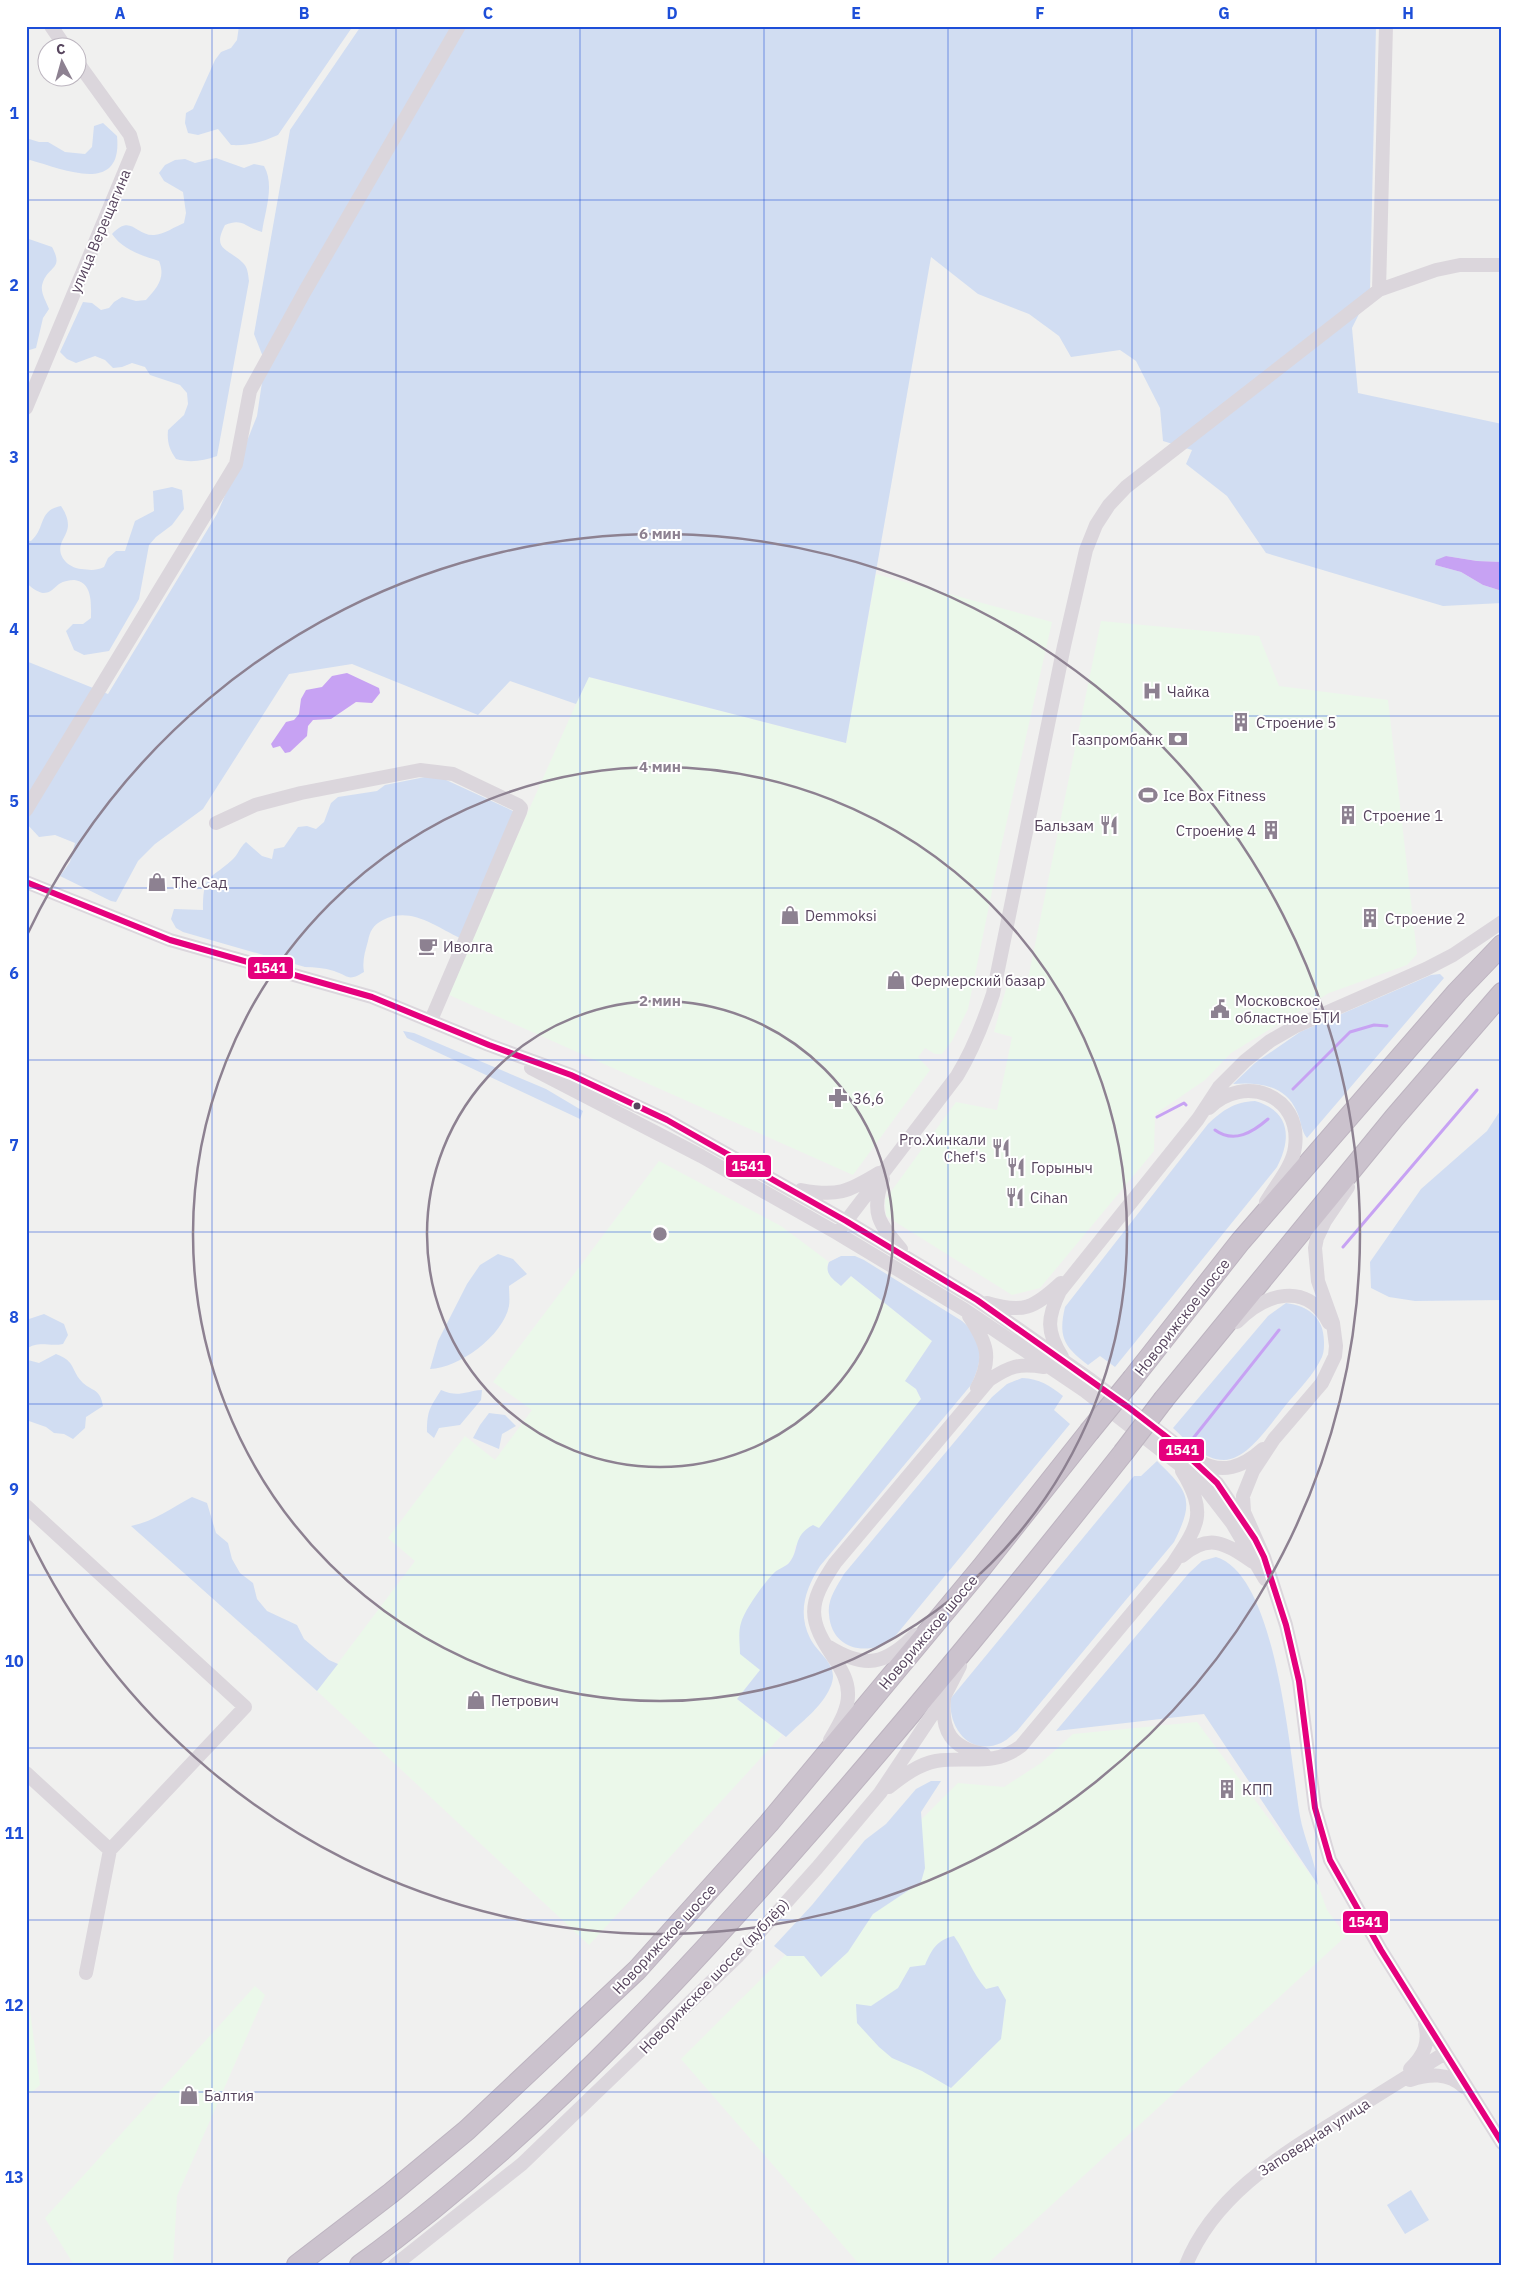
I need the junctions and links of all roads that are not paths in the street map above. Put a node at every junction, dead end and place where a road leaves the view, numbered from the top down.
1 (50, 26) edge
2 (459, 26) edge
3 (1386, 26) edge
4 (59, 38) edge
5 (88, 77) edge
6 (1502, 265) edge
7 (1380, 290) junction
8 (26, 408) edge
9 (26, 810) edge
10 (216, 823) dead end
11 (26, 882) edge
12 (1502, 922) edge
13 (1502, 945) edge
14 (1502, 993) edge
15 (431, 1020) junction
16 (489, 1045) junction
17 (1394, 1118) junction
18 (1198, 1119) junction
19 (888, 1167) junction
20 (787, 1187) junction
21 (846, 1221) junction
22 (837, 1233) junction
23 (1240, 1242) junction
24 (910, 1260) junction
25 (1076, 1269) junction
26 (977, 1300) junction
27 (965, 1310) junction
28 (1335, 1335) junction
29 (1194, 1360) junction
30 (1067, 1363) junction
31 (1050, 1368) junction
32 (971, 1400) junction
33 (1274, 1439) junction
34 (1182, 1458) junction
35 (26, 1506) edge
36 (1255, 1539) junction
37 (1172, 1565) junction
38 (1256, 1565) junction
39 (982, 1567) junction
40 (1274, 1593) junction
41 (995, 1614) junction
42 (826, 1645) junction
43 (944, 1697) junction
44 (1021, 1746) junction
45 (818, 1762) junction
46 (26, 1773) edge
47 (880, 1793) junction
48 (110, 1850) junction
49 (86, 1974) dead end
50 (1423, 2018) junction
51 (1444, 2053) junction
52 (1394, 2085) junction
53 (1469, 2091) junction
54 (1502, 2143) edge
55 (298, 2265) edge
56 (360, 2265) edge
57 (396, 2265) edge
58 (1186, 2265) edge

1 - 4 street
2 - 9 street
3 - 7 street
5 - 8 street, улица Верещагина
6 - 7 street
7 - 19 street
10 - 15 street
11 - 15 street
12 - 18 street
13 - 23 highway, Новорижское шоссе
14 - 17 highway
15 - 16 street
16 - 20 street
16 - 22 street
17 - 28 street
17 - 29 highway
18 - 23 street
18 - 25 street
19 - 20 street
19 - 21 street
19 - 24 street
20 - 21 street
21 - 22 street
21 - 24 street
22 - 27 street
23 - 39 highway, Новорижское шоссе, bridge
24 - 26 street
25 - 26 street
25 - 30 street
26 - 30 street
27 - 31 street
27 - 32 street
28 - 29 street
28 - 33 street
29 - 41 highway, bridge
30 - 34 street
31 - 32 street
31 - 34 street
32 - 42 street
33 - 34 street
33 - 36 street
34 - 36 street
34 - 37 street
34 - 38 street
35 - 48 street
36 - 40 street
37 - 38 street
37 - 44 street
38 - 40 street
39 - 42 street
39 - 45 highway, Новорижское шоссе
40 - 50 street
41 - 43 street, Новорижское шоссе (дублёр)
41 - 56 highway
42 - 45 street
43 - 44 street
43 - 47 street, Новорижское шоссе (дублёр)
44 - 47 street
45 - 55 highway, Новорижское шоссе
46 - 48 street
47 - 57 street, Новорижское шоссе (дублёр)
48 - 49 street
50 - 51 street
50 - 52 street
51 - 52 street, Заповедная улица
51 - 53 street
52 - 53 street
52 - 58 street, Заповедная улица
53 - 54 street

